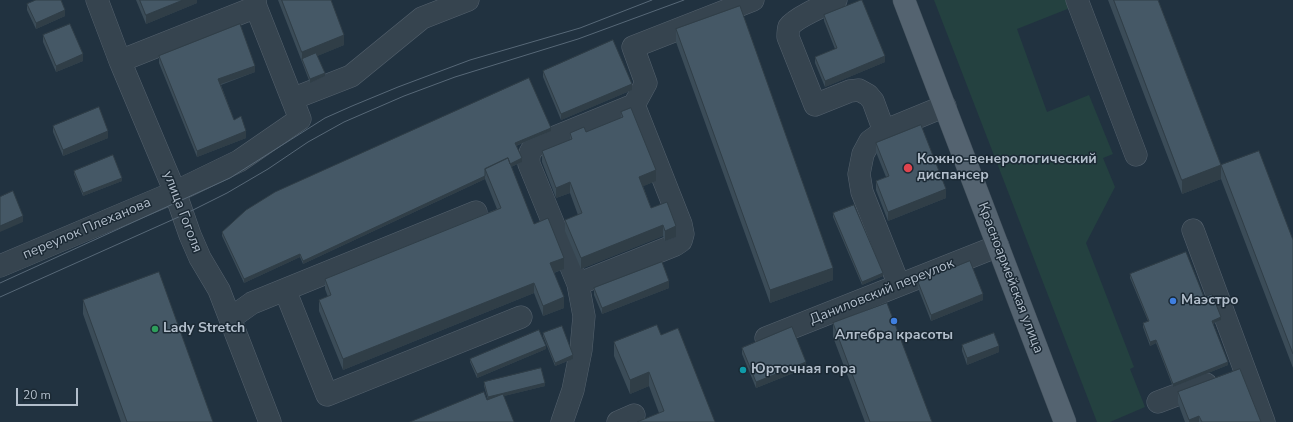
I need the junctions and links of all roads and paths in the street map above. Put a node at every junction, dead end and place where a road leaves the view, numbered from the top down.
1 (97, 0) edge
2 (468, 0) edge
3 (753, 0) edge
4 (836, 0) edge
5 (904, 0) edge
6 (1076, 0) edge
7 (256, 4) edge
8 (120, 60) junction
9 (292, 99) junction
10 (634, 105) junction
11 (945, 106) junction
12 (884, 130) junction
13 (1136, 155) dead end
14 (175, 192) junction
15 (476, 212) dead end
16 (1193, 230) dead end
17 (998, 246) junction
18 (0, 266) edge
19 (578, 284) junction
20 (899, 285) junction
21 (285, 290) junction
22 (521, 317) dead end
23 (230, 318) junction
24 (766, 338) edge
25 (1244, 369) junction
26 (1158, 402) dead end
27 (270, 422) edge
28 (562, 422) edge
29 (1065, 422) edge
30 (1264, 422) edge

1 - 8 street, улица Гоголя
2 - 9 street
3 - 10 street
4 - 12 street
5 - 11 main road, Красноармейская улица
6 - 13 street
7 - 8 street
7 - 9 street
8 - 14 street, улица Гоголя
9 - 14 street, переулок Плеханова
10 - 19 street
10 - 19 street
11 - 12 street
11 - 17 main road, Красноармейская улица
12 - 20 street
14 - 18 street, переулок Плеханова
14 - 23 street, улица Гоголя
15 - 21 street
16 - 25 street
17 - 20 street, Даниловский переулок
17 - 29 main road, Красноармейская улица
19 - 28 street
20 - 24 street, Даниловский переулок
21 - 22 street
21 - 23 street
23 - 27 street, улица Гоголя
25 - 26 street
25 - 30 street

